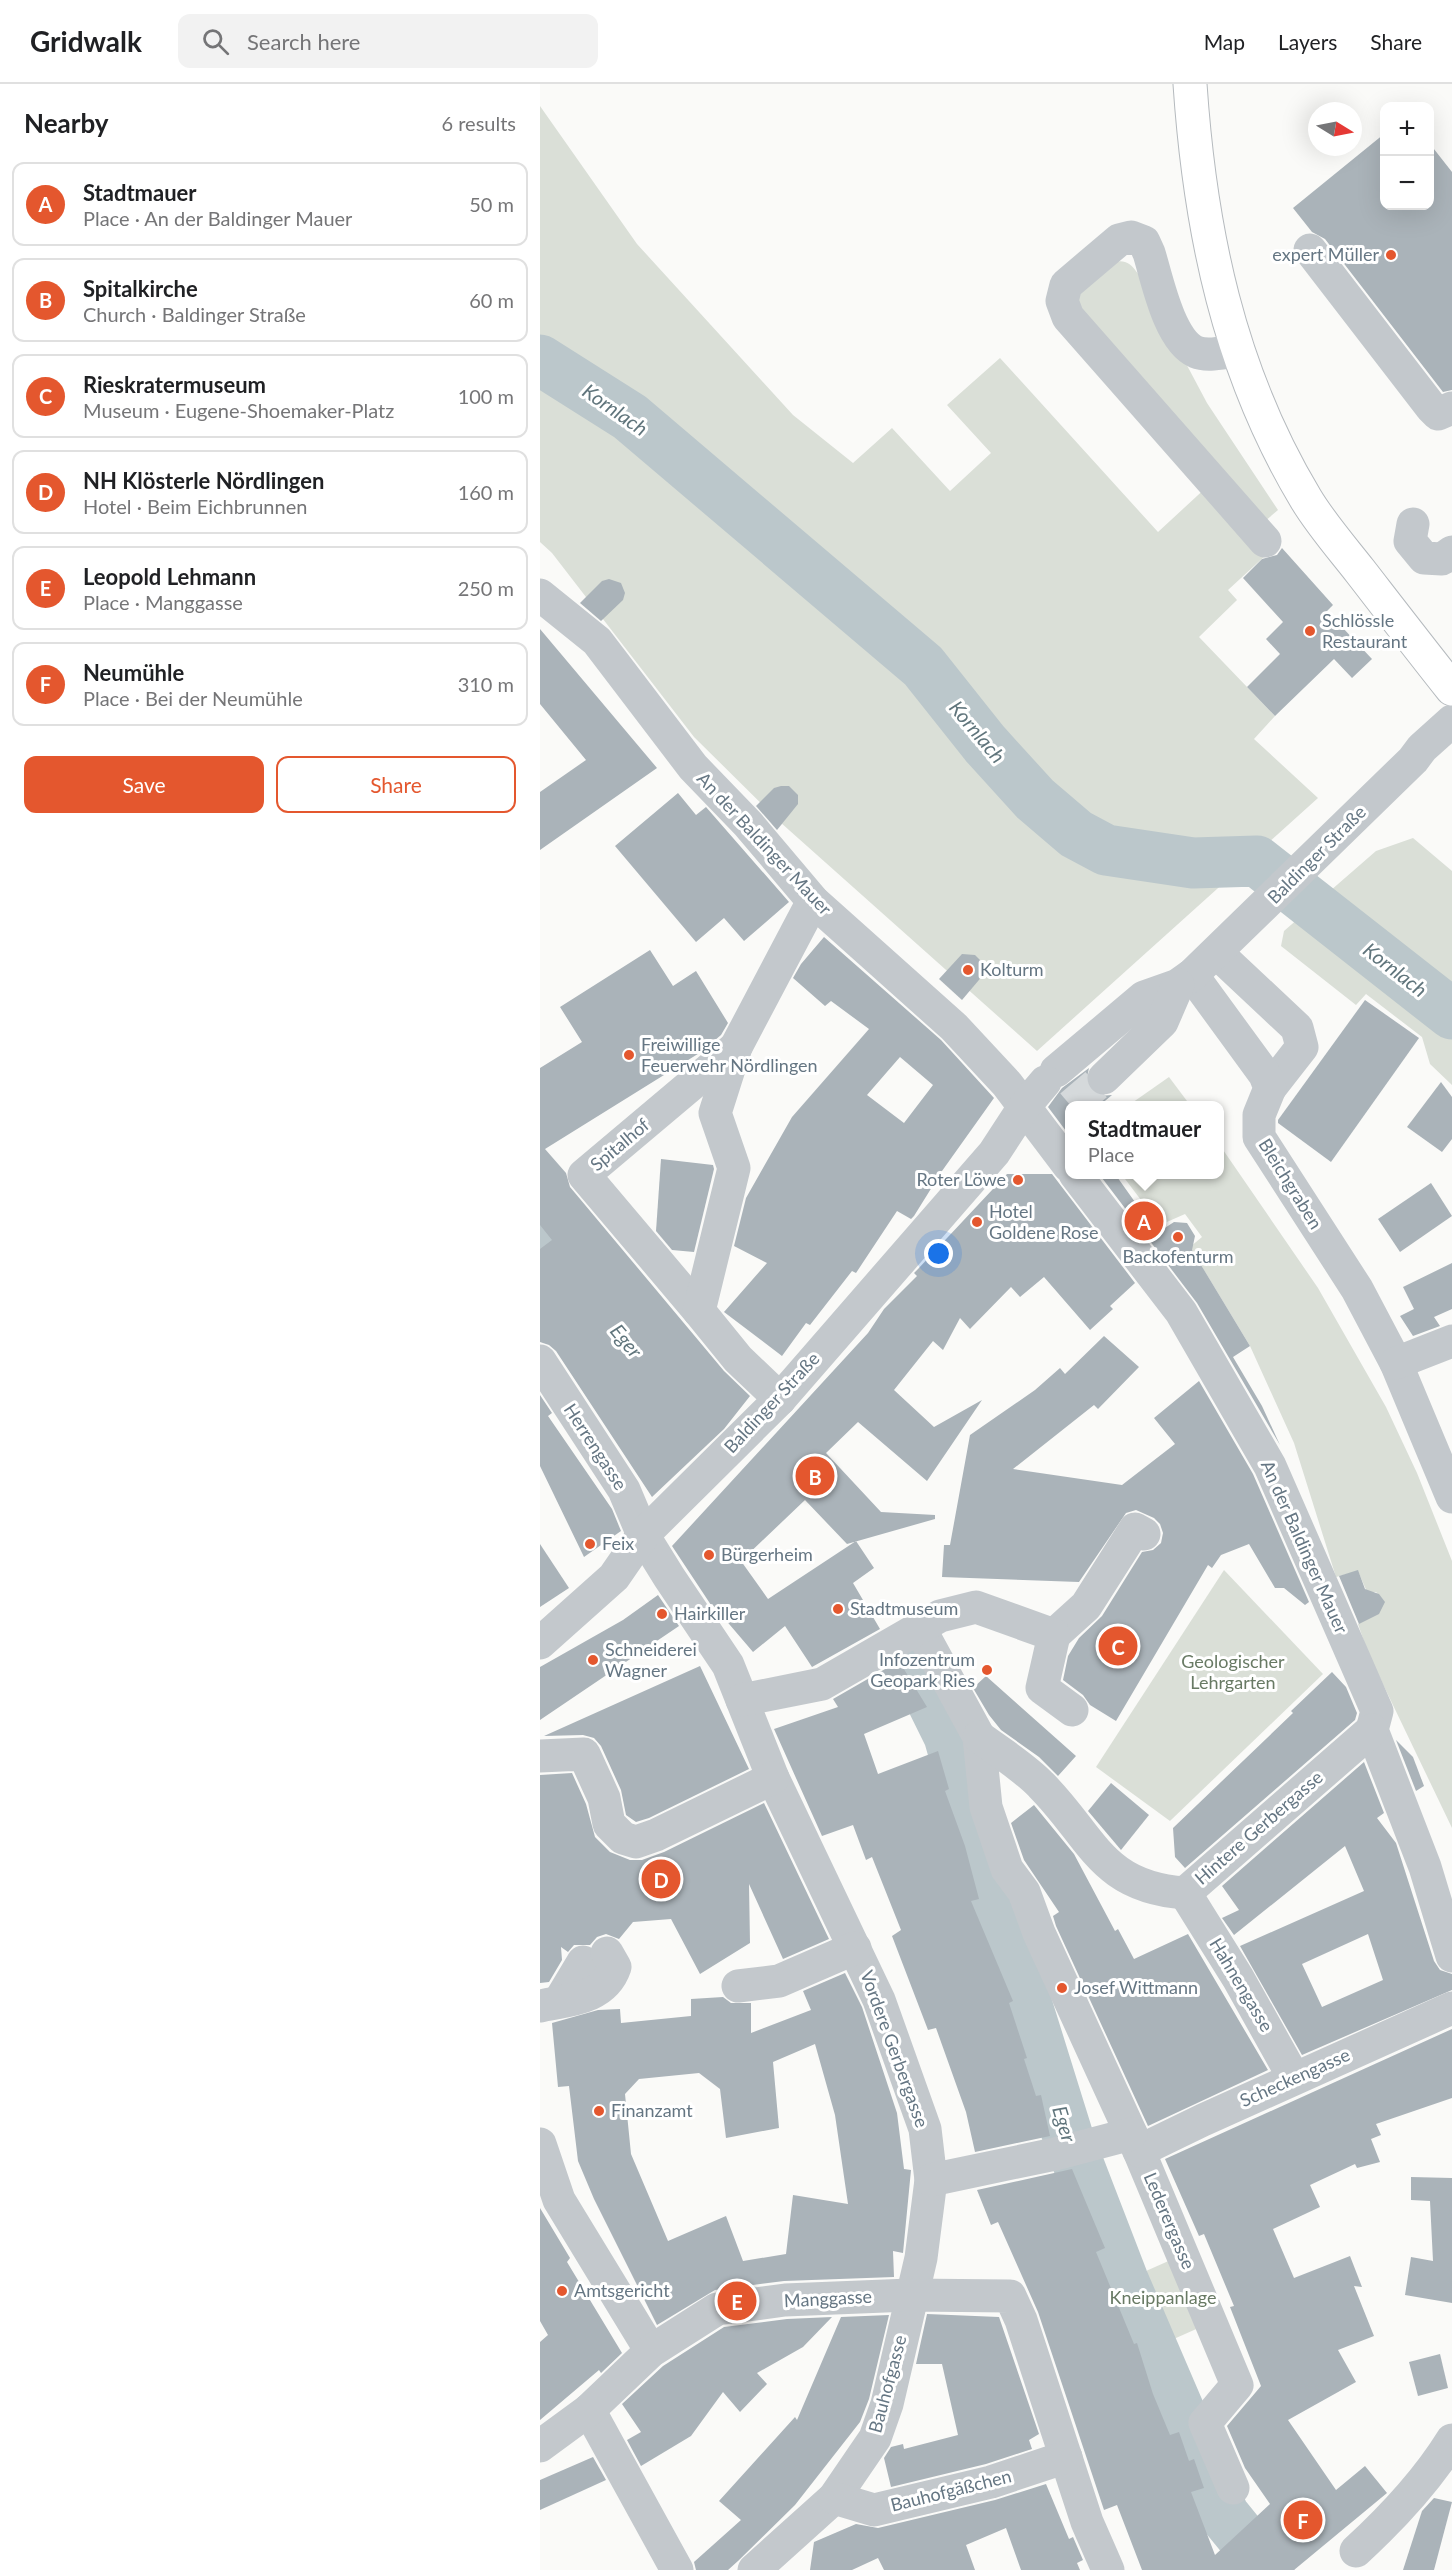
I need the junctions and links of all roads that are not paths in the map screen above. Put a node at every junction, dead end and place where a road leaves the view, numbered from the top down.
1 (1190, 84) edge
2 (1310, 250) dead end
3 (1238, 351) junction
4 (1452, 408) edge
5 (1413, 524) dead end
6 (1265, 541) dead end
7 (1452, 552) edge
8 (540, 595) edge
9 (1452, 689) edge
10 (1452, 721) edge
11 (813, 902) junction
12 (1217, 953) junction
13 (1185, 980) junction
14 (736, 1047) junction
15 (1104, 1078) tunnel mouth
16 (1270, 1088) junction
17 (1040, 1120) junction
18 (1065, 1160) edge
19 (1079, 1179) edge
20 (699, 1311) junction
21 (1452, 1341) edge
22 (540, 1361) edge
23 (1396, 1363) junction
24 (780, 1399) junction
25 (1452, 1497) edge
26 (1143, 1534) dead end
27 (644, 1535) junction
28 (919, 1627) junction
29 (1054, 1635) junction
30 (540, 1643) edge
31 (742, 1700) junction
32 (1072, 1710) dead end
33 (1372, 1730) junction
34 (979, 1737) junction
35 (540, 1756) edge
36 (772, 1778) junction
37 (1185, 1893) junction
38 (855, 1948) junction
39 (1452, 1956) edge
40 (595, 1957) dead end
41 (738, 1986) dead end
42 (563, 2001) edge
43 (1452, 2008) edge
44 (1294, 2078) junction
45 (1135, 2143) junction
46 (540, 2144) edge
47 (931, 2180) junction
48 (910, 2295) junction
49 (651, 2351) junction
50 (589, 2410) junction
51 (1452, 2440) edge
52 (540, 2446) edge
53 (1066, 2457) junction
54 (1233, 2488) dead end
55 (834, 2498) junction
56 (1356, 2551) dead end
57 (677, 2570) edge
58 (754, 2570) edge
59 (1108, 2570) edge

1 - 3 main road
2 - 4 street
3 - 6 street
3 - 9 main road
5 - 7 street
8 - 11 street, An der Baldinger Mauer
10 - 12 street, Baldinger Straße
11 - 14 street, Spitalhof
11 - 17 street, An der Baldinger Mauer
12 - 13 street, Baldinger Straße
12 - 16 street, Bleichgraben
13 - 15 street, Baldinger Straße
13 - 16 street
13 - 17 street, Baldinger Straße
14 - 20 street, Spitalhof
14 - 20 street, Spitalhof
16 - 23 street, Bleichgraben
17 - 18 street, An der Baldinger Mauer
17 - 24 street, Baldinger Straße
19 - 33 street, An der Baldinger Mauer
20 - 24 street, Spitalhof
21 - 23 street
22 - 27 street, Herrengasse
23 - 25 street, Bleichgraben
24 - 27 street, Baldinger Straße
26 - 29 street
27 - 30 street, Baldinger Straße
27 - 31 street, Vordere Gerbergasse
28 - 29 street
28 - 31 street
28 - 34 street
29 - 32 street
31 - 36 street, Vordere Gerbergasse
33 - 37 street, Hintere Gerbergasse
33 - 39 street, An der Baldinger Mauer
34 - 37 street, Hintere Gerbergasse
34 - 45 street, Lederergasse
35 - 36 street
36 - 38 street, Vordere Gerbergasse
37 - 44 street, Hahnengasse
38 - 41 street
38 - 47 street, Vordere Gerbergasse
40 - 42 street
43 - 44 street, Scheckengasse
44 - 45 street, Scheckengasse
45 - 47 street, Scheckengasse
45 - 54 street, Lederergasse
46 - 49 street
47 - 48 street, Vordere Gerbergasse
48 - 49 street, Manggasse
48 - 53 street
48 - 55 street, Bauhofgasse
49 - 50 street, Manggasse
50 - 52 street, Manggasse
50 - 57 street
51 - 56 street
53 - 55 street, Bauhofgäßchen
53 - 59 street
55 - 58 street, Bauhofgasse

